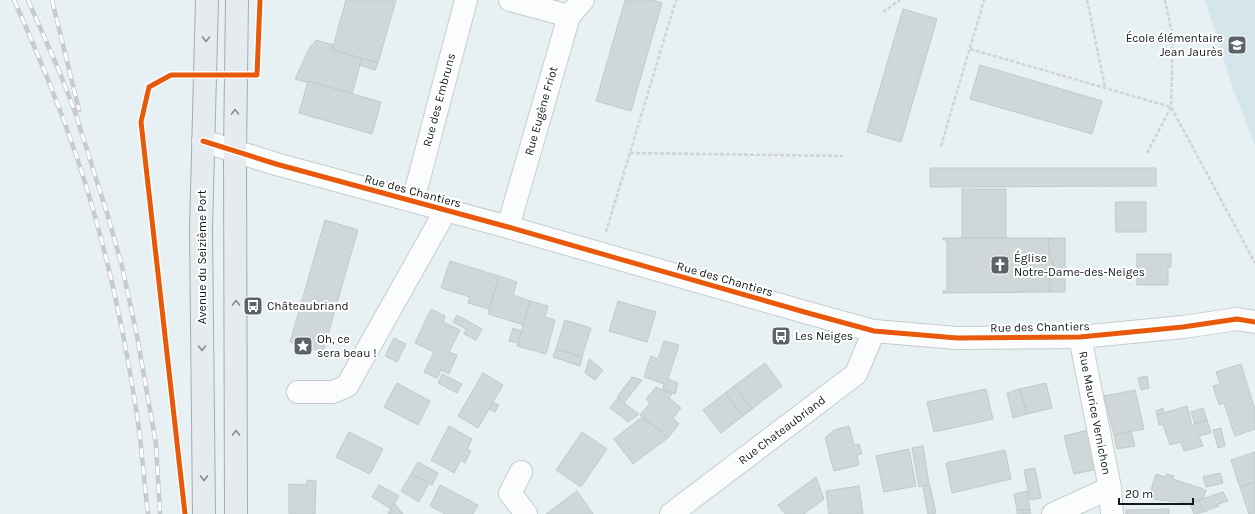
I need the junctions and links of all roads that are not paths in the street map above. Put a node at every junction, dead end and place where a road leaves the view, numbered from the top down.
1 (207, 0) edge
2 (237, 0) edge
3 (466, 0) edge
4 (510, 0) edge
5 (583, 0) edge
6 (569, 16) junction
7 (203, 141) junction
8 (235, 151) junction
9 (413, 201) junction
10 (446, 210) junction
11 (508, 227) junction
12 (1255, 322) edge
13 (874, 331) junction
14 (1080, 337) junction
15 (298, 392) dead end
16 (521, 472) dead end
17 (1110, 488) junction
18 (204, 514) edge
19 (236, 514) edge
20 (526, 514) edge
21 (671, 514) edge
22 (1053, 514) edge
23 (1112, 514) edge

1 -> 7 main road, Avenue du Seizième Port
8 -> 2 main road
3 - 9 street, Rue des Embruns
4 - 6 street
5 - 6 street, Rue Eugène Friot
6 - 11 street, Rue Eugène Friot
7 - 8 street, Rue des Chantiers
7 -> 18 main road, Avenue du Seizième Port
8 - 9 street, Rue des Chantiers
19 -> 8 main road
9 - 10 street, Rue des Chantiers
10 - 11 street, Rue des Chantiers
10 - 15 street, Rue des Chantiers
11 - 13 street, Rue des Chantiers
12 - 14 street, Rue des Chantiers
13 - 14 street, Rue des Chantiers
13 - 21 street, Rue Chateaubriand
14 - 17 street, Rue Maurice Vernichon
16 - 20 street
17 - 22 street
17 - 23 street, Rue Maurice Vernichon

